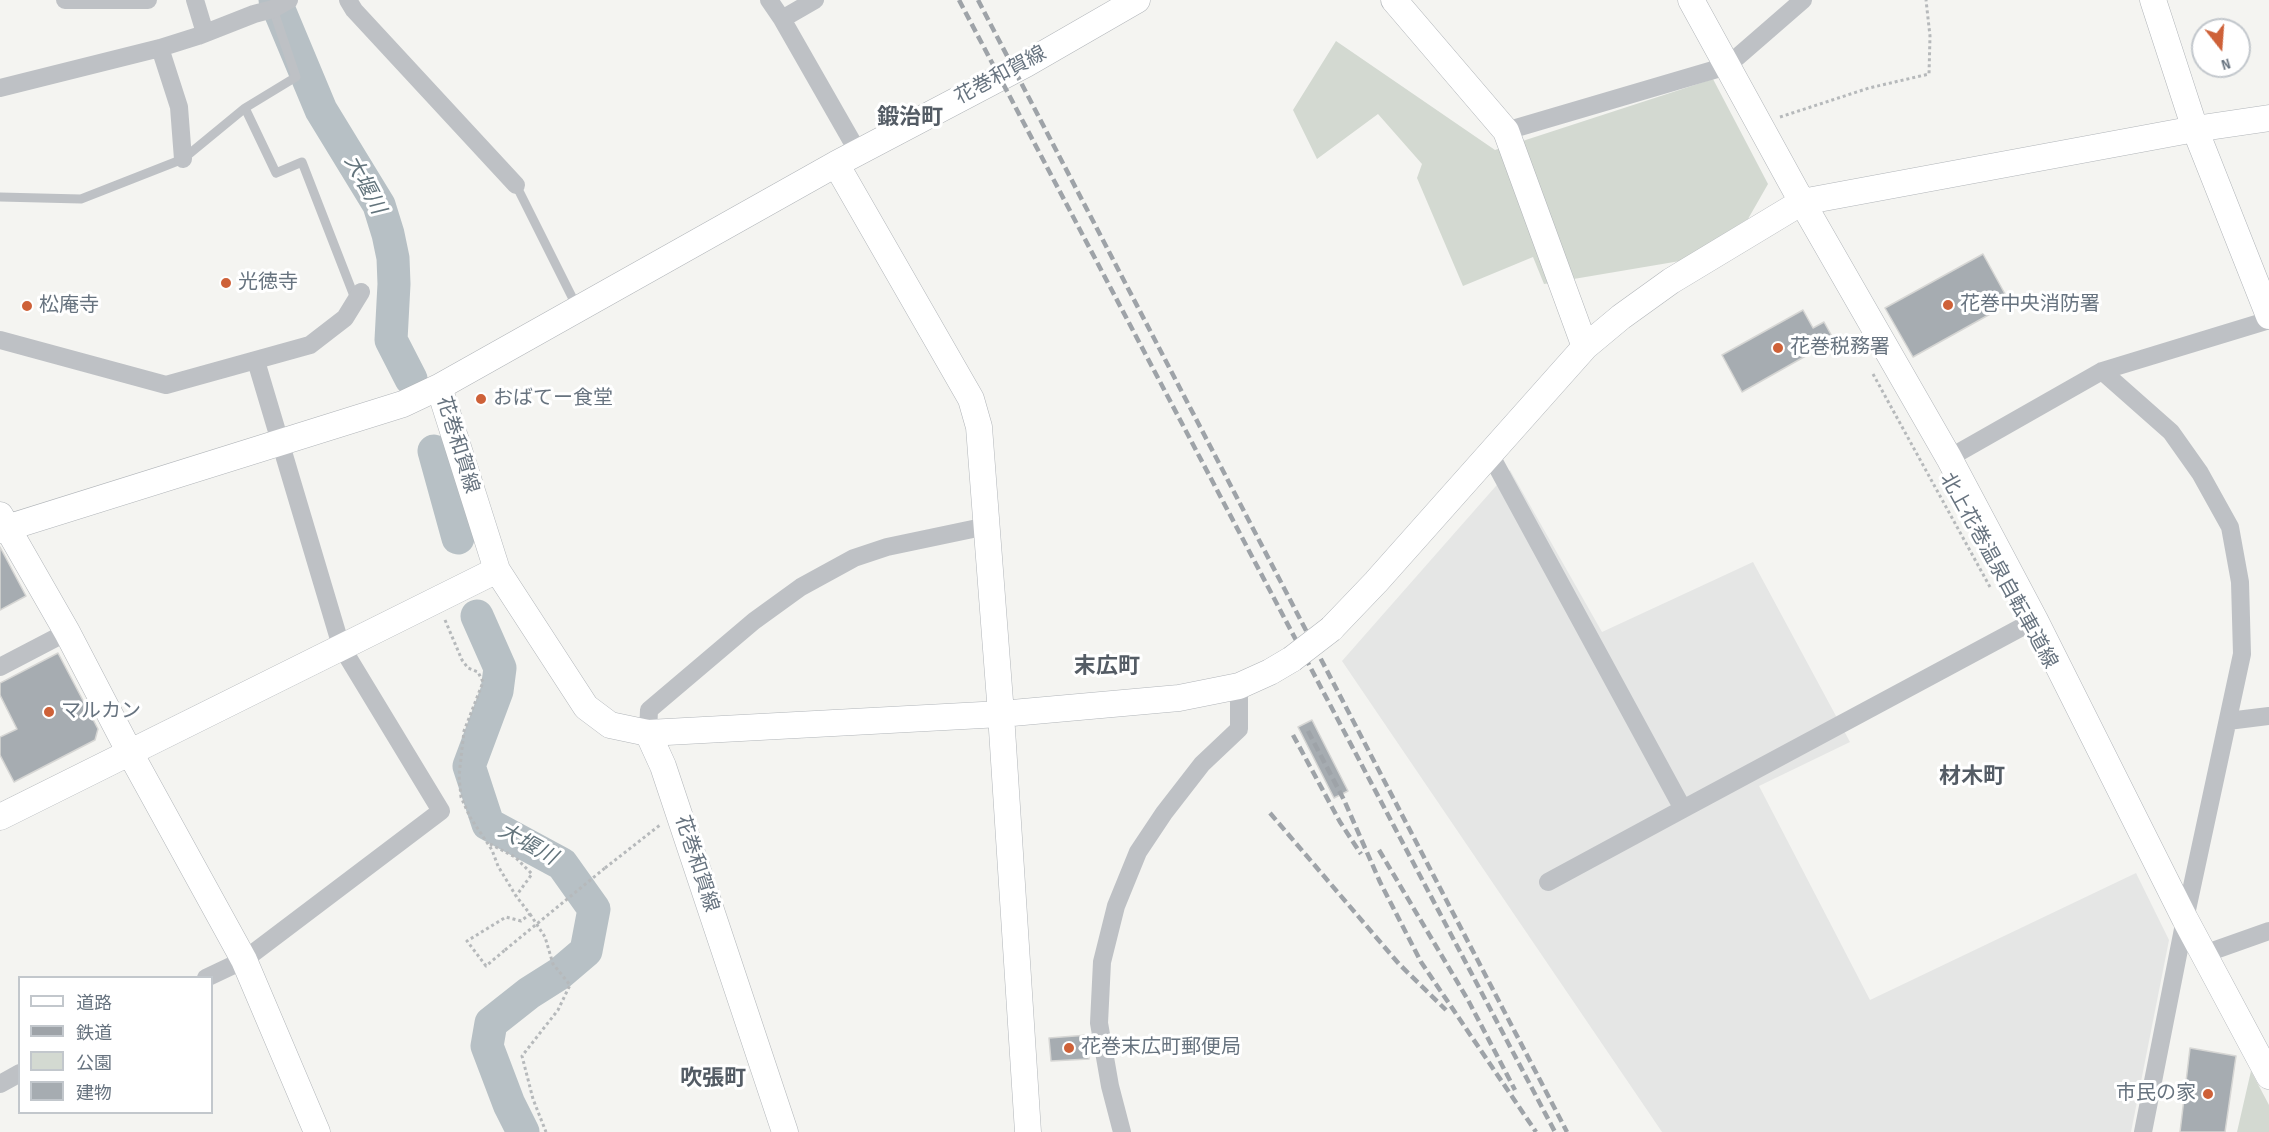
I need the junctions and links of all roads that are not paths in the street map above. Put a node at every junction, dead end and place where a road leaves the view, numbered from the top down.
1 (65, 0) edge
2 (148, 0) edge
3 (195, 0) edge
4 (348, 0) edge
5 (769, 0) edge
6 (815, 0) edge
7 (1137, 0) edge
8 (1394, 0) edge
9 (1691, 0) edge
10 (1803, 0) edge
11 (2153, 0) edge
12 (283, 3) edge
13 (782, 19) junction
14 (205, 33) junction
15 (160, 48) junction
16 (1727, 66) junction
17 (0, 88) edge
18 (245, 108) junction
19 (2269, 118) edge
20 (2195, 129) junction
21 (1506, 131) junction
22 (858, 152) junction
23 (183, 159) junction
24 (836, 164) junction
25 (516, 185) joint
26 (0, 197) edge
27 (1802, 202) junction
28 (358, 296) joint
29 (578, 309) junction
30 (2269, 318) edge
31 (0, 340) edge
32 (1585, 347) junction
33 (256, 361) junction
34 (2102, 371) junction
35 (440, 387) junction
36 (278, 441) junction
37 (1490, 454) junction
38 (1949, 458) junction
39 (2, 524) edge
40 (987, 526) junction
41 (497, 570) junction
42 (2035, 620) junction
43 (67, 632) junction
44 (341, 646) junction
45 (0, 667) edge
46 (1239, 686) junction
47 (1001, 714) junction
48 (2269, 716) edge
49 (2228, 721) junction
50 (648, 733) junction
51 (129, 751) junction
52 (1683, 809) junction
53 (0, 817) edge
54 (1548, 882) dead end
55 (2186, 919) junction
56 (2269, 931) edge
57 (2204, 954) junction
58 (244, 960) junction
59 (210, 976) edge
60 (18, 1074) edge
61 (2269, 1076) edge
62 (0, 1084) edge
63 (317, 1132) edge
64 (785, 1132) edge
65 (1028, 1132) edge
66 (1122, 1132) edge
67 (2143, 1132) edge

1 - 2 street
3 - 14 street
4 - 25 street
5 - 13 street
6 - 13 street
7 - 22 street, 花巻和賀線
8 - 21 street
9 - 16 street
10 - 16 street
11 - 20 street
12 - 14 street
12 - 18 lane
13 - 22 street
14 - 15 street
15 - 17 street
15 - 23 street
16 - 21 street
16 - 27 street
18 - 23 lane
18 - 28 lane
19 - 20 street
20 - 27 street
20 - 30 street
21 - 32 street
22 - 24 street, 花巻和賀線
23 - 26 lane
24 - 29 street, 花巻和賀線
24 - 40 street
25 - 29 lane
27 - 32 street
27 - 38 street
28 - 33 street
29 - 35 street, 花巻和賀線
30 - 34 street
31 - 33 street
32 - 37 street
33 - 36 street
34 - 38 street
34 - 49 street
35 - 36 street
35 - 41 street, 花巻和賀線
36 - 39 street
36 - 44 street
37 - 46 street, bridge
37 - 52 street
38 - 42 street
39 - 43 street
40 - 47 street
40 - 50 street
41 - 44 street
41 - 50 street, 花巻和賀線
42 - 52 street
42 - 55 street
43 - 45 street
43 - 51 street
44 - 51 street
44 - 58 street
46 - 47 street
46 - 66 street
47 - 50 street
47 - 65 street
48 - 49 street
49 - 55 street
50 - 64 street, 花巻和賀線
51 - 53 street
51 - 58 street
52 - 54 street
55 - 57 street
55 - 67 street
56 - 57 street
57 - 61 street
58 - 59 street
58 - 63 street
60 - 62 street

